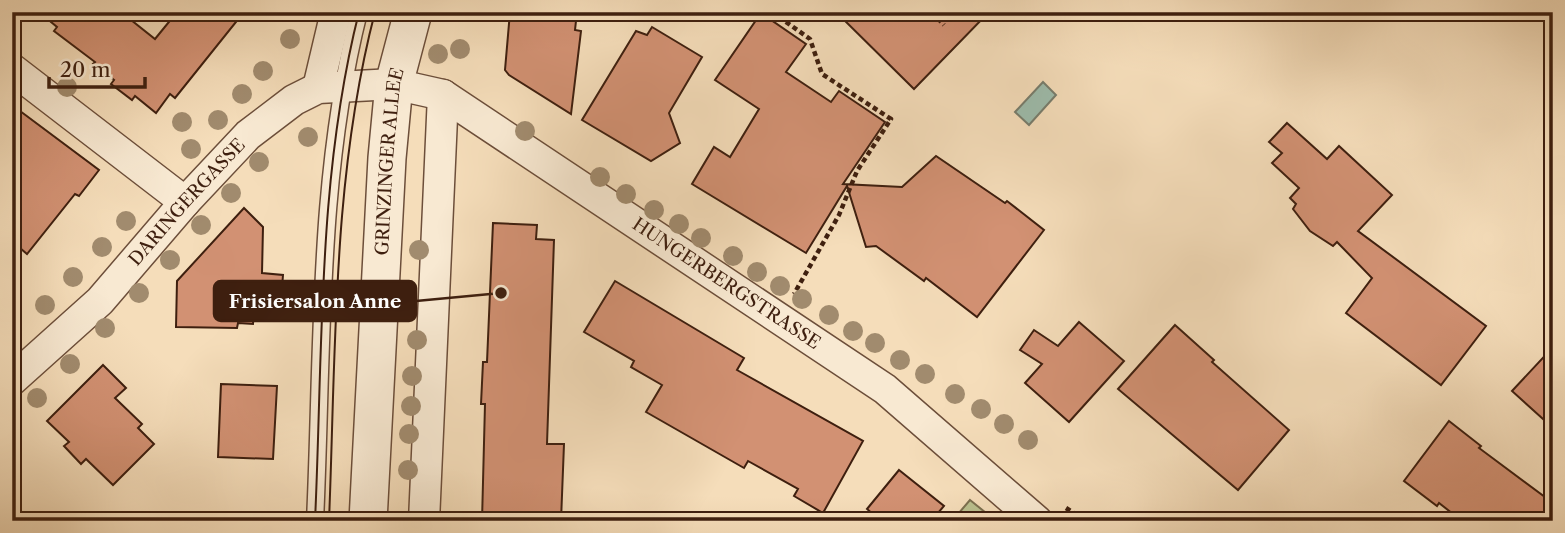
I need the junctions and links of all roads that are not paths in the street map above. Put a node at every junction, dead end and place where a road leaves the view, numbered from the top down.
1 (335, 12) edge
2 (359, 12) edge
3 (412, 12) edge
4 (12, 69) edge
5 (394, 84) junction
6 (331, 88) junction
7 (443, 95) junction
8 (185, 202) junction
9 (12, 380) edge
10 (315, 521) edge
11 (368, 521) edge
12 (424, 521) edge
13 (1037, 521) edge

1 - 6 street
2 - 6 lane
3 - 5 street, GRINZINGER ALLEE
4 - 8 street
5 - 6 street, DARINGERGASSE
5 - 7 street, HUNGERBERGSTRASSE
5 - 11 street, GRINZINGER ALLEE
6 - 8 street, DARINGERGASSE
6 - 10 lane
7 - 12 street
7 - 13 street, HUNGERBERGSTRASSE
8 - 9 street, DARINGERGASSE

